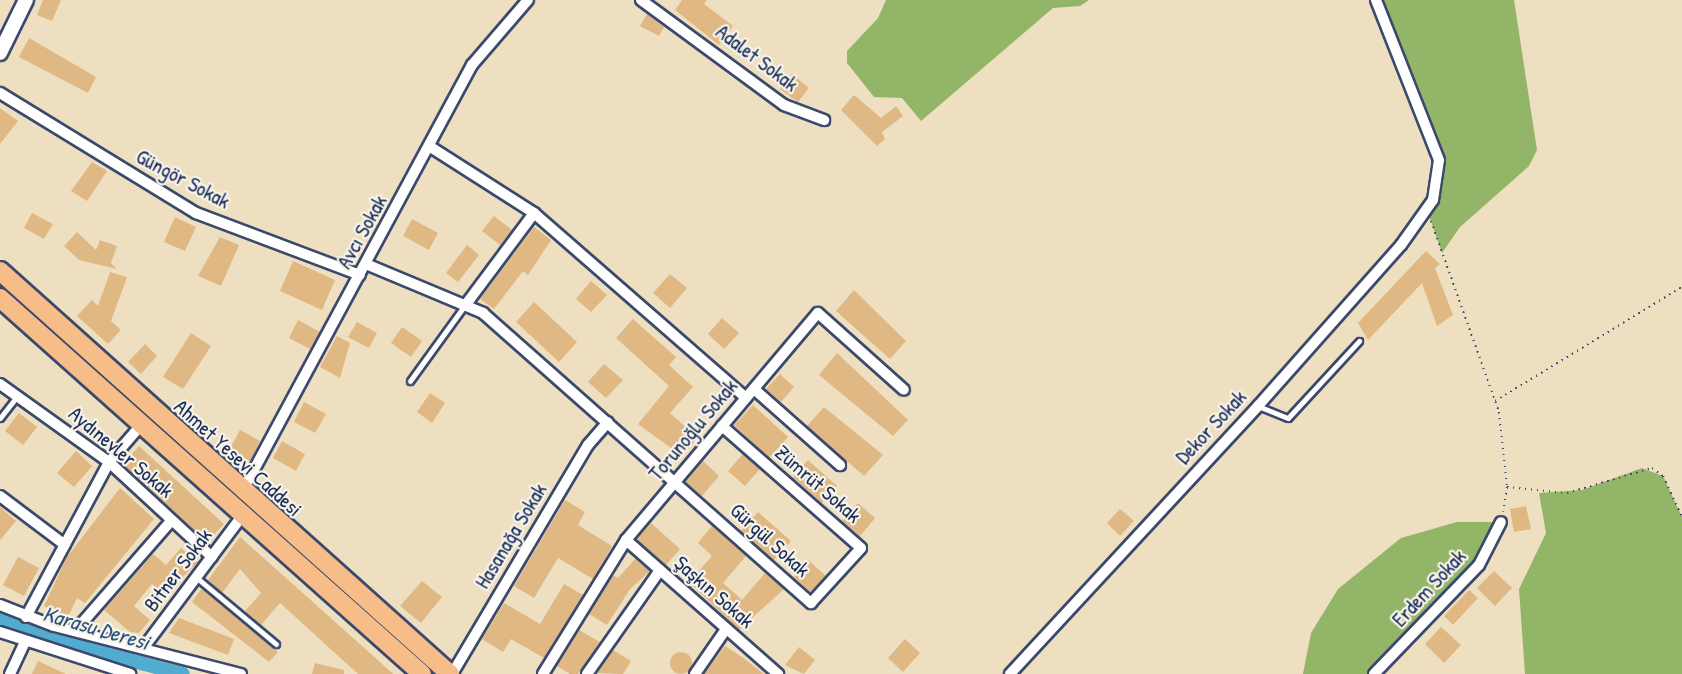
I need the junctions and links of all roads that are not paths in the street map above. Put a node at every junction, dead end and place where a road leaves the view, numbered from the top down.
1 (26, 0) edge
2 (528, 0) edge
3 (640, 0) edge
4 (1376, 0) edge
5 (0, 53) edge
6 (0, 93) edge
7 (824, 120) dead end
8 (432, 148) junction
9 (534, 213) junction
10 (366, 264) junction
11 (0, 271) edge
12 (360, 275) junction
13 (0, 298) edge
14 (467, 303) junction
15 (1359, 341) dead end
16 (410, 381) dead end
17 (0, 384) edge
18 (754, 389) junction
19 (904, 390) dead end
20 (17, 396) junction
21 (746, 398) junction
22 (1258, 406) junction
23 (0, 418) edge
24 (608, 422) junction
25 (141, 425) junction
26 (722, 426) junction
27 (109, 462) junction
28 (840, 465) dead end
29 (676, 481) junction
30 (242, 492) junction
31 (0, 496) edge
32 (242, 516) junction
33 (172, 520) junction
34 (1501, 522) road end
35 (626, 540) junction
36 (64, 545) junction
37 (212, 557) junction
38 (660, 570) junction
39 (836, 575) joint
40 (196, 577) junction
41 (0, 605) edge
42 (26, 617) junction
43 (726, 629) junction
44 (75, 631) junction
45 (0, 632) edge
46 (24, 644) junction
47 (276, 644) dead end
48 (144, 647) junction
49 (10, 674) edge
50 (130, 674) edge
51 (241, 674) edge
52 (422, 674) edge
53 (451, 674) edge
54 (543, 674) edge
55 (587, 674) edge
56 (696, 674) edge
57 (778, 674) edge
58 (1010, 674) edge
59 (1374, 674) edge

1 - 5 street
2 - 8 street, Avcı Sokak
3 - 7 street, Adalet Sokak
4 - 22 street, Dekor Sokak
6 - 12 street, Güngör Sokak
8 - 9 street
8 - 10 street, Avcı Sokak
9 - 14 street
9 - 21 street
10 - 12 street, Avcı Sokak
10 - 14 street
11 - 30 highway, Ahmet Yesevi Caddesi
12 - 30 street, Avcı Sokak
13 - 25 highway, Ahmet Yesevi Caddesi
14 - 16 lane
14 - 24 street
15 - 22 lane
17 - 20 street, Aydınevler Sokak
18 - 19 street, Torunoğlu Sokak
18 - 21 street, Torunoğlu Sokak
18 - 28 street
20 - 23 lane
20 - 27 street, Aydınevler Sokak
21 - 26 street, Torunoğlu Sokak
22 - 58 street, Dekor Sokak
24 - 29 street
24 - 53 street, Hasanağa Sokak
25 - 27 street
25 - 32 highway, Ahmet Yesevi Caddesi
26 - 29 street, Torunoğlu Sokak
26 - 39 street, Zümrüt Sokak
27 - 33 street, Aydınevler Sokak
27 - 36 street
29 - 35 street, Torunoğlu Sokak
29 - 39 street, Gürgül Sokak
30 - 53 highway, Ahmet Yesevi Caddesi
31 - 36 street
32 - 37 street, Bitner Sokak
32 - 52 highway, Ahmet Yesevi Caddesi
33 - 37 street, Aydınevler Sokak
33 - 44 street
34 - 59 street, Erdem Sokak
35 - 38 street, Şaşkın Sokak
35 - 54 street, Torunoğlu Sokak
36 - 42 street
37 - 40 street, Bitner Sokak
38 - 43 street, Şaşkın Sokak
38 - 55 street
40 - 47 lane
40 - 48 street, Bitner Sokak
41 - 42 street
42 - 44 street
43 - 56 street
43 - 57 street, Şaşkın Sokak
44 - 48 street
45 - 46 street
46 - 49 street
46 - 50 street
48 - 51 street

